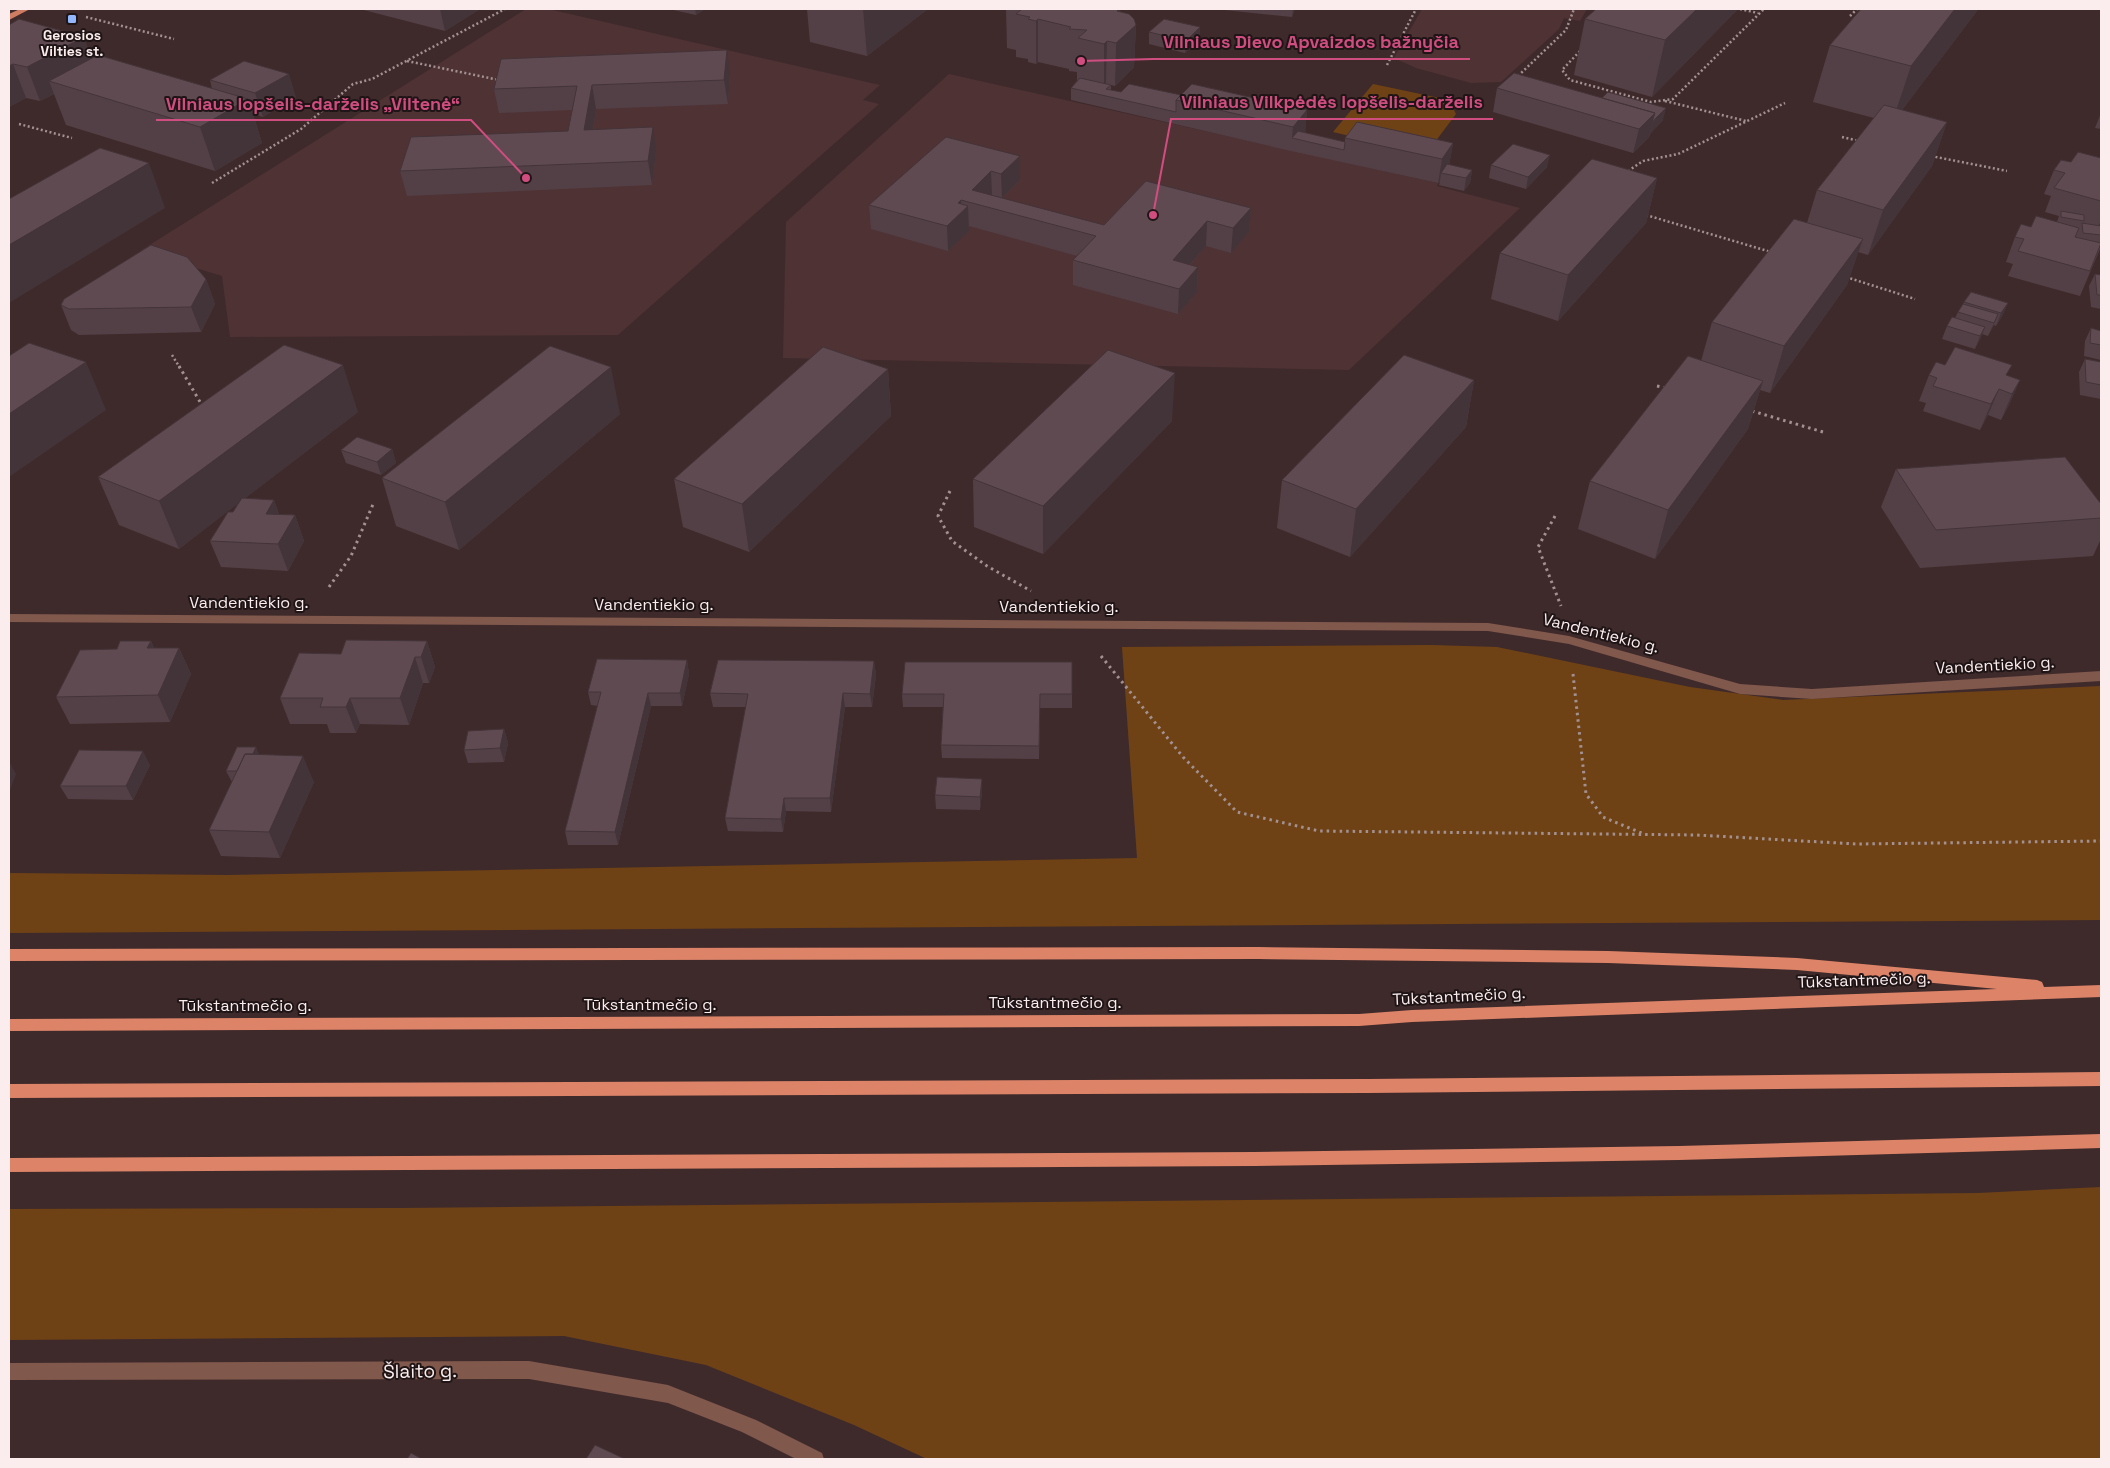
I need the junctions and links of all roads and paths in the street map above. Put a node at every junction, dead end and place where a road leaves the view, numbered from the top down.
1 (26, 9) edge
2 (505, 9) edge
3 (1416, 9) edge
4 (1574, 9) edge
5 (1740, 9) edge
6 (1764, 9) edge
7 (1858, 9) edge
8 (1758, 14) junction
9 (1850, 16) dead end
10 (86, 17) dead end
11 (9, 18) edge
12 (174, 38) dead end
13 (1582, 49) dead end
14 (407, 61) junction
15 (1387, 65) dead end
16 (504, 81) edge
17 (1512, 82) edge
18 (1662, 100) junction
19 (1785, 103) dead end
20 (1746, 121) junction
21 (19, 124) dead end
22 (1842, 137) dead end
23 (72, 138) dead end
24 (1862, 141) edge
25 (1929, 155) edge
26 (2007, 171) dead end
27 (1627, 172) edge
28 (212, 183) dead end
29 (1645, 215) edge
30 (1778, 254) edge
31 (1842, 275) edge
32 (1915, 300) dead end
33 (172, 355) dead end
34 (1657, 386) dead end
35 (1673, 389) edge
36 (204, 408) edge
37 (1747, 409) edge
38 (1823, 432) dead end
39 (950, 491) dead end
40 (374, 502) dead end
41 (329, 588) dead end
42 (1039, 595) dead end
43 (9, 618) edge
44 (1569, 640) junction
45 (1100, 655) dead end
46 (2101, 676) edge
47 (1647, 836) junction
48 (2101, 841) edge
49 (9, 955) edge
50 (2098, 991) edge
51 (9, 1025) edge
52 (2101, 1079) edge
53 (9, 1091) edge
54 (2101, 1141) edge
55 (9, 1165) edge
56 (9, 1372) edge
57 (815, 1459) edge

1 - 11 main road
2 - 14 path
3 - 15 path
4 - 17 path
5 - 8 path
6 - 8 path
7 - 9 path
8 - 18 path
10 - 12 path
13 - 18 path
14 - 16 path
14 - 28 path
18 - 20 path
19 - 20 path
20 - 27 path
21 - 23 path
22 - 24 path
25 - 26 path
29 - 30 path
31 - 32 path
33 - 36 path
34 - 35 path
37 - 38 path
39 - 42 path
40 - 41 path
43 - 44 street, Vandentiekio g.
44 - 46 street, Vandentiekio g.
44 - 47 path
45 - 47 path
47 - 48 path
49 - 50 highway
50 - 51 highway, Tūkstantmečio g.
52 - 53 highway
54 - 55 highway
56 - 57 street, Šlaito g.

